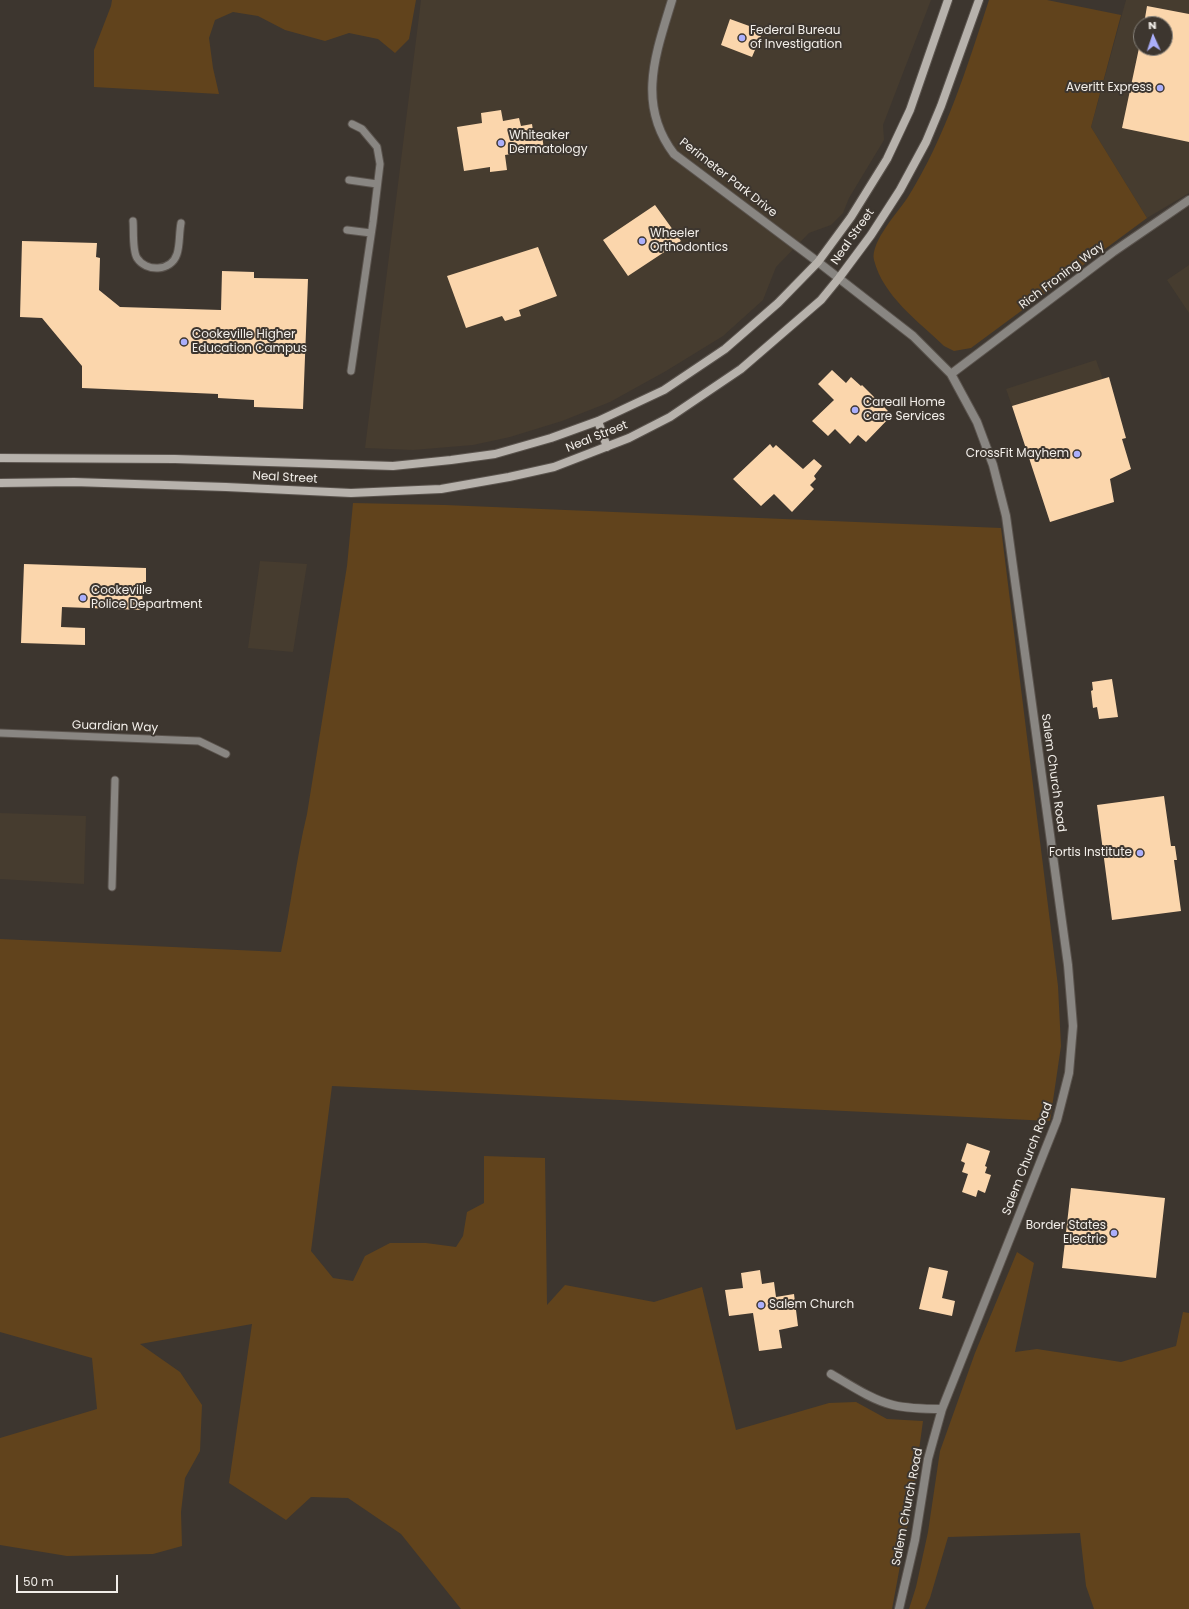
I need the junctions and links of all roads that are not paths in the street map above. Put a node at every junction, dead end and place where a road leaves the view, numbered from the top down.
1 (672, 0) edge
2 (948, 0) edge
3 (979, 0) edge
4 (352, 124) dead end
5 (349, 180) dead end
6 (377, 184) junction
7 (1189, 200) edge
8 (133, 221) dead end
9 (180, 223) dead end
10 (347, 230) dead end
11 (371, 233) junction
12 (818, 262) junction
13 (839, 278) junction
14 (351, 371) dead end
15 (951, 374) junction
16 (598, 421) junction
17 (607, 447) junction
18 (0, 458) edge
19 (0, 483) edge
20 (0, 733) edge
21 (226, 754) dead end
22 (115, 780) dead end
23 (112, 887) dead end
24 (831, 1374) dead end
25 (942, 1409) junction
26 (899, 1609) edge

1 - 12 street, Perimeter Park Drive
2 - 12 main road, Neal Street
3 - 13 main road, Neal Street
4 - 6 lane
5 - 6 lane
6 - 11 lane
7 - 15 street, Rich Froning Way
8 - 9 lane
10 - 11 lane
11 - 14 lane
12 - 13 street, Salem Church Road
12 - 16 main road, Neal Street
13 - 15 street, Salem Church Road
13 - 17 main road, Neal Street
15 - 25 street, Salem Church Road
16 - 17 main road
16 - 18 main road, Neal Street
17 - 19 main road, Neal Street
20 - 21 lane, Guardian Way
22 - 23 lane
24 - 25 street
25 - 26 street, Salem Church Road

